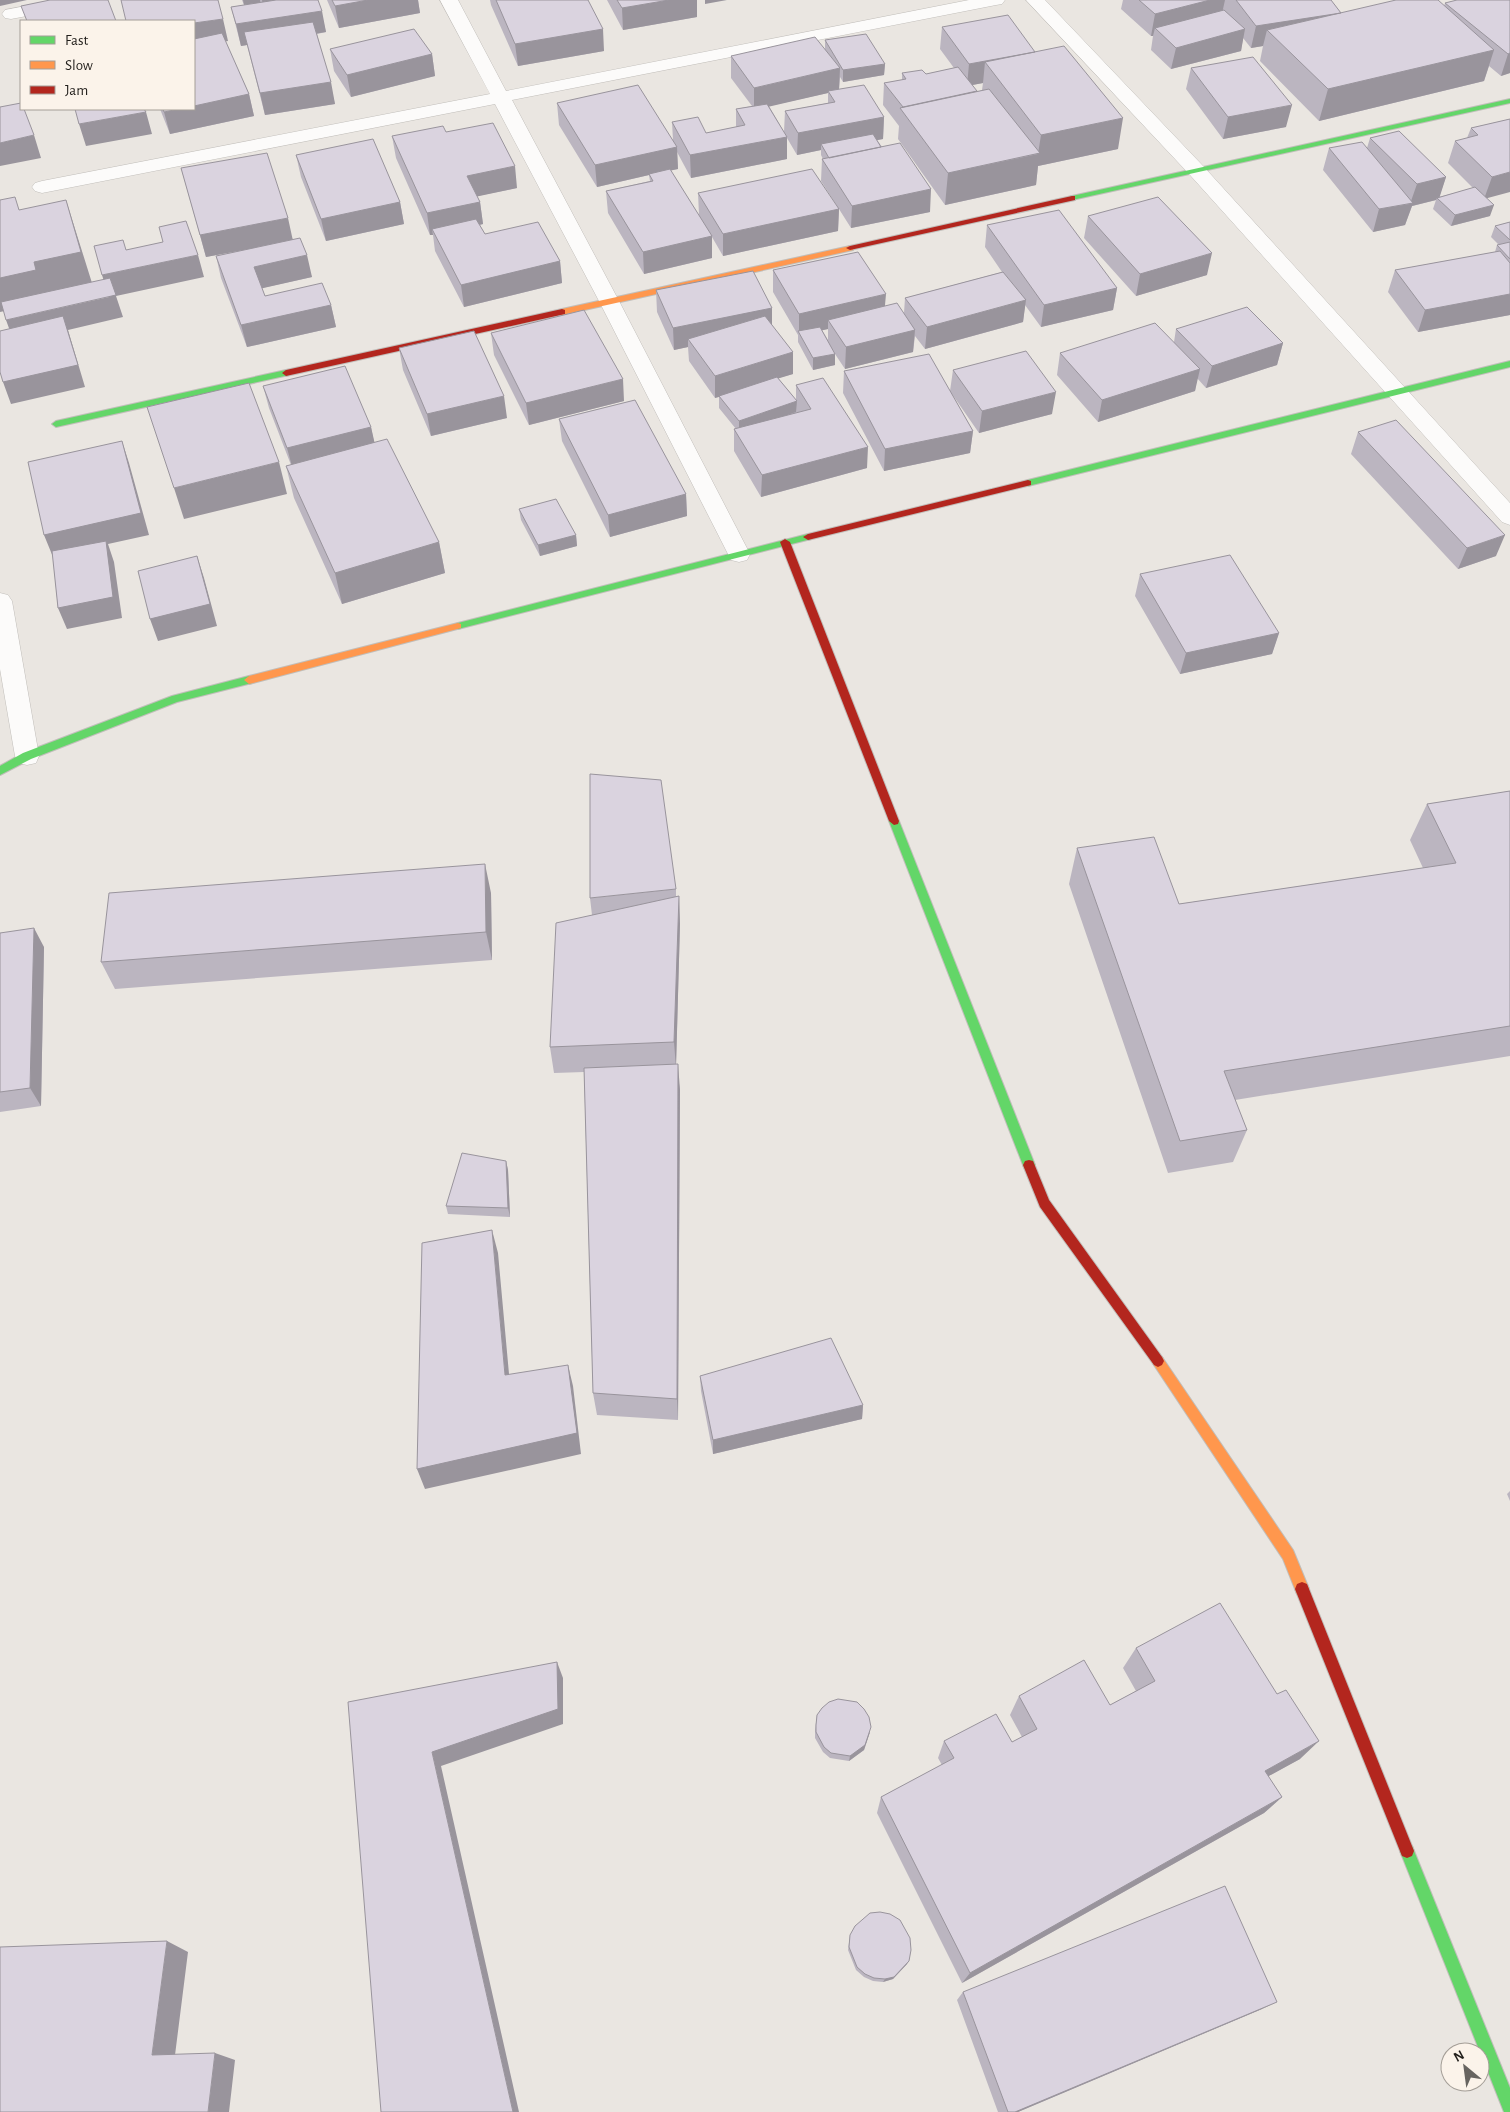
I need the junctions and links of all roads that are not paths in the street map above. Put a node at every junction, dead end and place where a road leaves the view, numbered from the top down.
1 (85, 0) edge
2 (449, 0) edge
3 (996, 0) edge
4 (1035, 0) edge
5 (11, 14) dead end
6 (499, 98) junction
7 (1510, 101) edge
8 (1197, 171) junction
9 (42, 187) dead end
10 (609, 301) junction
11 (1510, 364) edge
12 (1397, 392) junction
13 (56, 424) dead end
14 (1510, 517) edge
15 (785, 542) junction
16 (739, 554) junction
17 (0, 601) edge
18 (28, 756) junction
19 (0, 771) edge
20 (1510, 2107) edge

1 - 5 street
2 - 6 street
3 - 6 street
4 - 8 street
6 - 9 street
6 - 10 street
7 - 8 street
8 - 10 street
8 - 12 street
10 - 13 street
10 - 16 street
11 - 12 street
12 - 14 street
12 - 15 street
15 - 16 street
15 - 20 street
16 - 18 street
17 - 18 street
18 - 19 street

